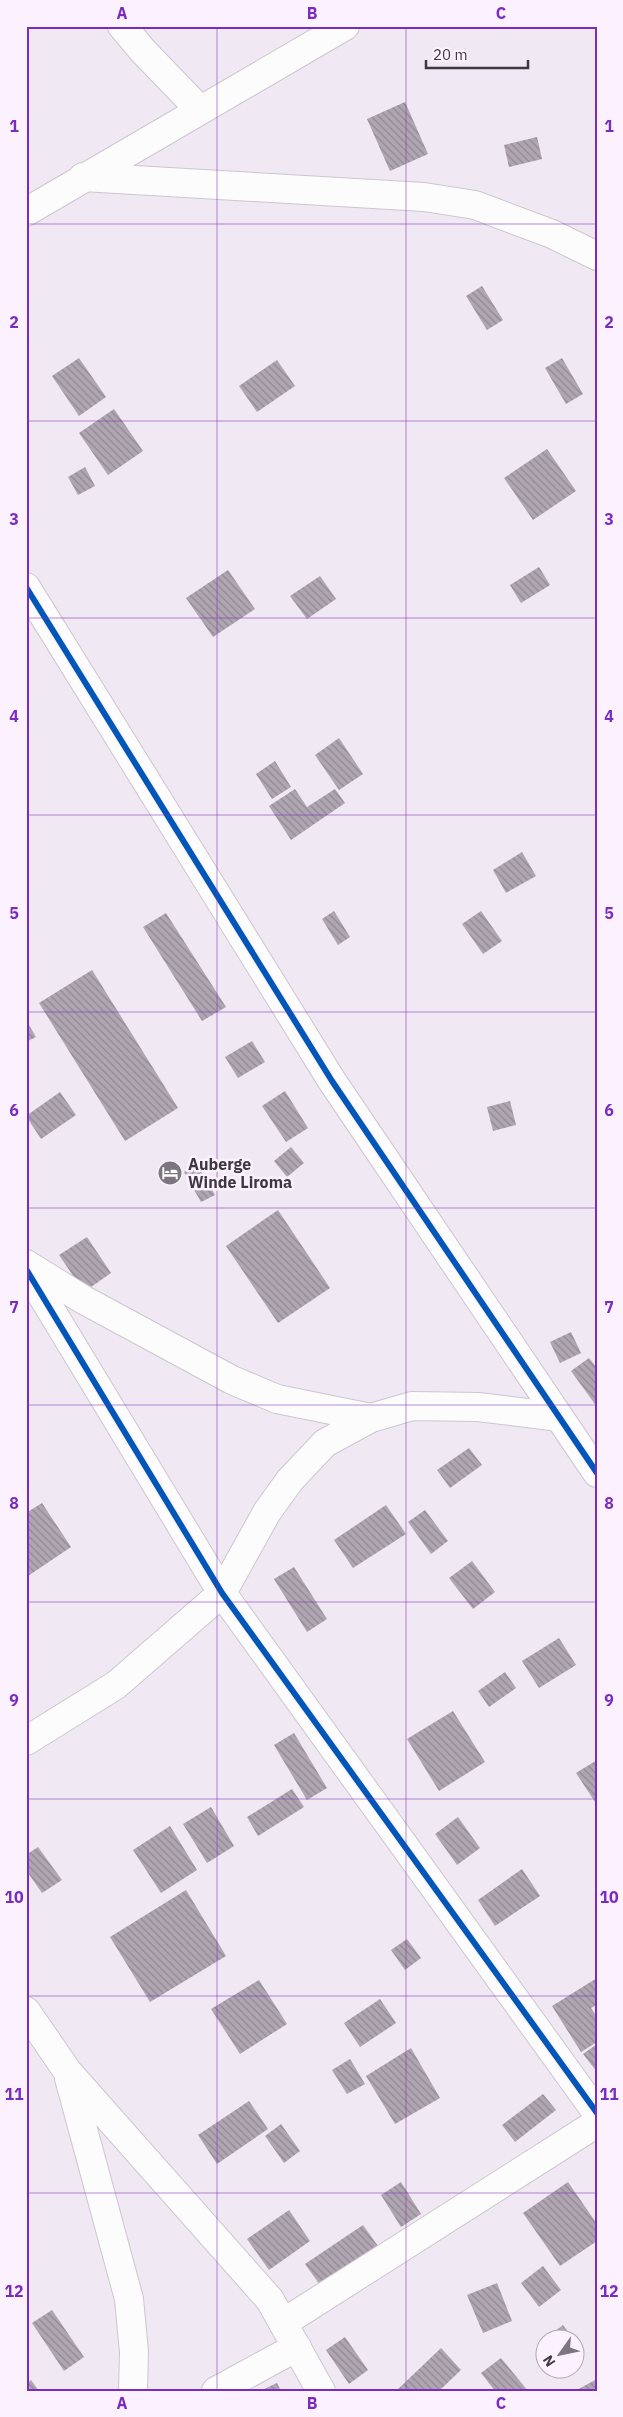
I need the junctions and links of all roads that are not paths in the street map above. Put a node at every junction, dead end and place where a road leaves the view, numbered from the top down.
1 (122, 26) edge
2 (345, 26) edge
3 (200, 110) junction
4 (83, 177) junction
5 (26, 212) edge
6 (597, 256) edge
7 (26, 587) edge
8 (26, 1264) edge
9 (26, 1269) edge
10 (559, 1417) junction
11 (371, 1418) junction
12 (597, 1473) edge
13 (222, 1592) junction
14 (26, 1741) edge
15 (26, 2011) edge
16 (68, 2072) junction
17 (597, 2113) edge
18 (597, 2123) edge
19 (283, 2323) junction
20 (298, 2347) junction
21 (133, 2391) edge
22 (216, 2391) edge
23 (321, 2391) edge

1 - 3 street
2 - 3 street
3 - 4 street
4 - 5 street
4 - 6 street
7 - 10 street
8 - 11 street
9 - 13 street
10 - 11 street
10 - 12 street
11 - 13 street
13 - 14 street
13 - 17 street
15 - 16 street
16 - 19 street
16 - 21 street
18 - 19 street
19 - 20 street
20 - 22 street
20 - 23 street

